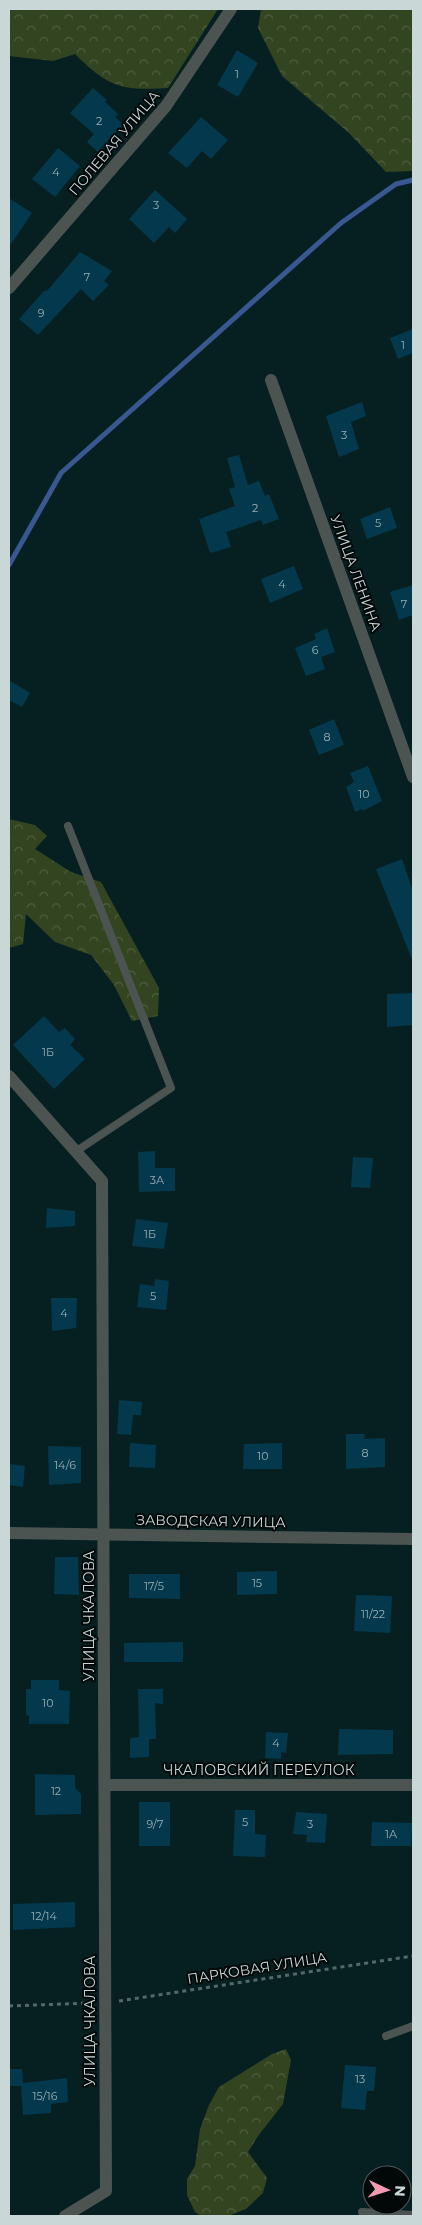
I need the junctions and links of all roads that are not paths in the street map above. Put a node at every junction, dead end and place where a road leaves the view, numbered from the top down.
1 (231, 9) edge
2 (9, 288) edge
3 (271, 380) dead end
4 (413, 777) edge
5 (68, 826) dead end
6 (9, 1076) edge
7 (76, 1152) junction
8 (9, 1533) edge
9 (104, 1534) junction
10 (413, 1539) edge
11 (105, 1785) junction
12 (413, 1785) edge
13 (413, 2026) edge
14 (386, 2036) dead end
15 (65, 2216) edge

1 - 2 street, ПОЛЕВАЯ УЛИЦА
3 - 4 street, УЛИЦА ЛЕНИНА
5 - 7 lane
6 - 7 street, УЛИЦА ЧКАЛОВА
7 - 9 street, УЛИЦА ЧКАЛОВА
8 - 9 street, ЗАВОДСКАЯ УЛИЦА
9 - 10 street, ЗАВОДСКАЯ УЛИЦА
9 - 11 street, УЛИЦА ЧКАЛОВА
11 - 12 street, ЧКАЛОВСКИЙ ПЕРЕУЛОК
11 - 15 street, УЛИЦА ЧКАЛОВА
13 - 14 lane

